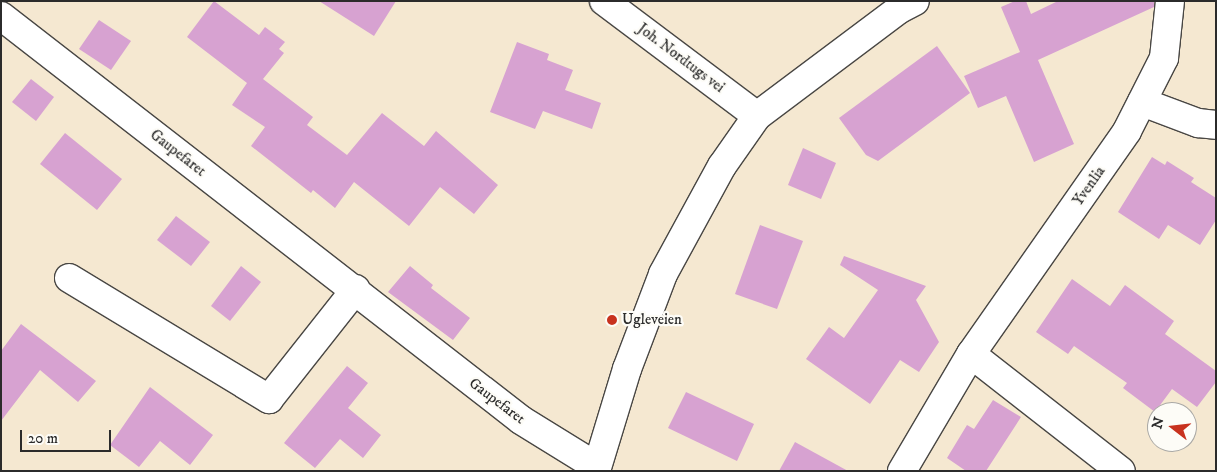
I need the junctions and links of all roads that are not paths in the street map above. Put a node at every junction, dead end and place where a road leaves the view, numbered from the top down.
1 (604, 1) edge
2 (915, 1) edge
3 (1170, 1) edge
4 (1, 16) edge
5 (1142, 102) junction
6 (757, 116) junction
7 (1216, 125) edge
8 (69, 278) dead end
9 (356, 289) junction
10 (971, 354) junction
11 (597, 469) edge
12 (902, 471) edge
13 (1121, 471) edge

1 - 6 street, Joh. Nordtugs vei
2 - 6 street
3 - 5 street, Yvenlia
4 - 9 street, Gaupefaret
5 - 7 street
5 - 10 street, Yvenlia
6 - 11 street
8 - 9 street
9 - 11 street, Gaupefaret
10 - 12 street, Yvenlia
10 - 13 street

